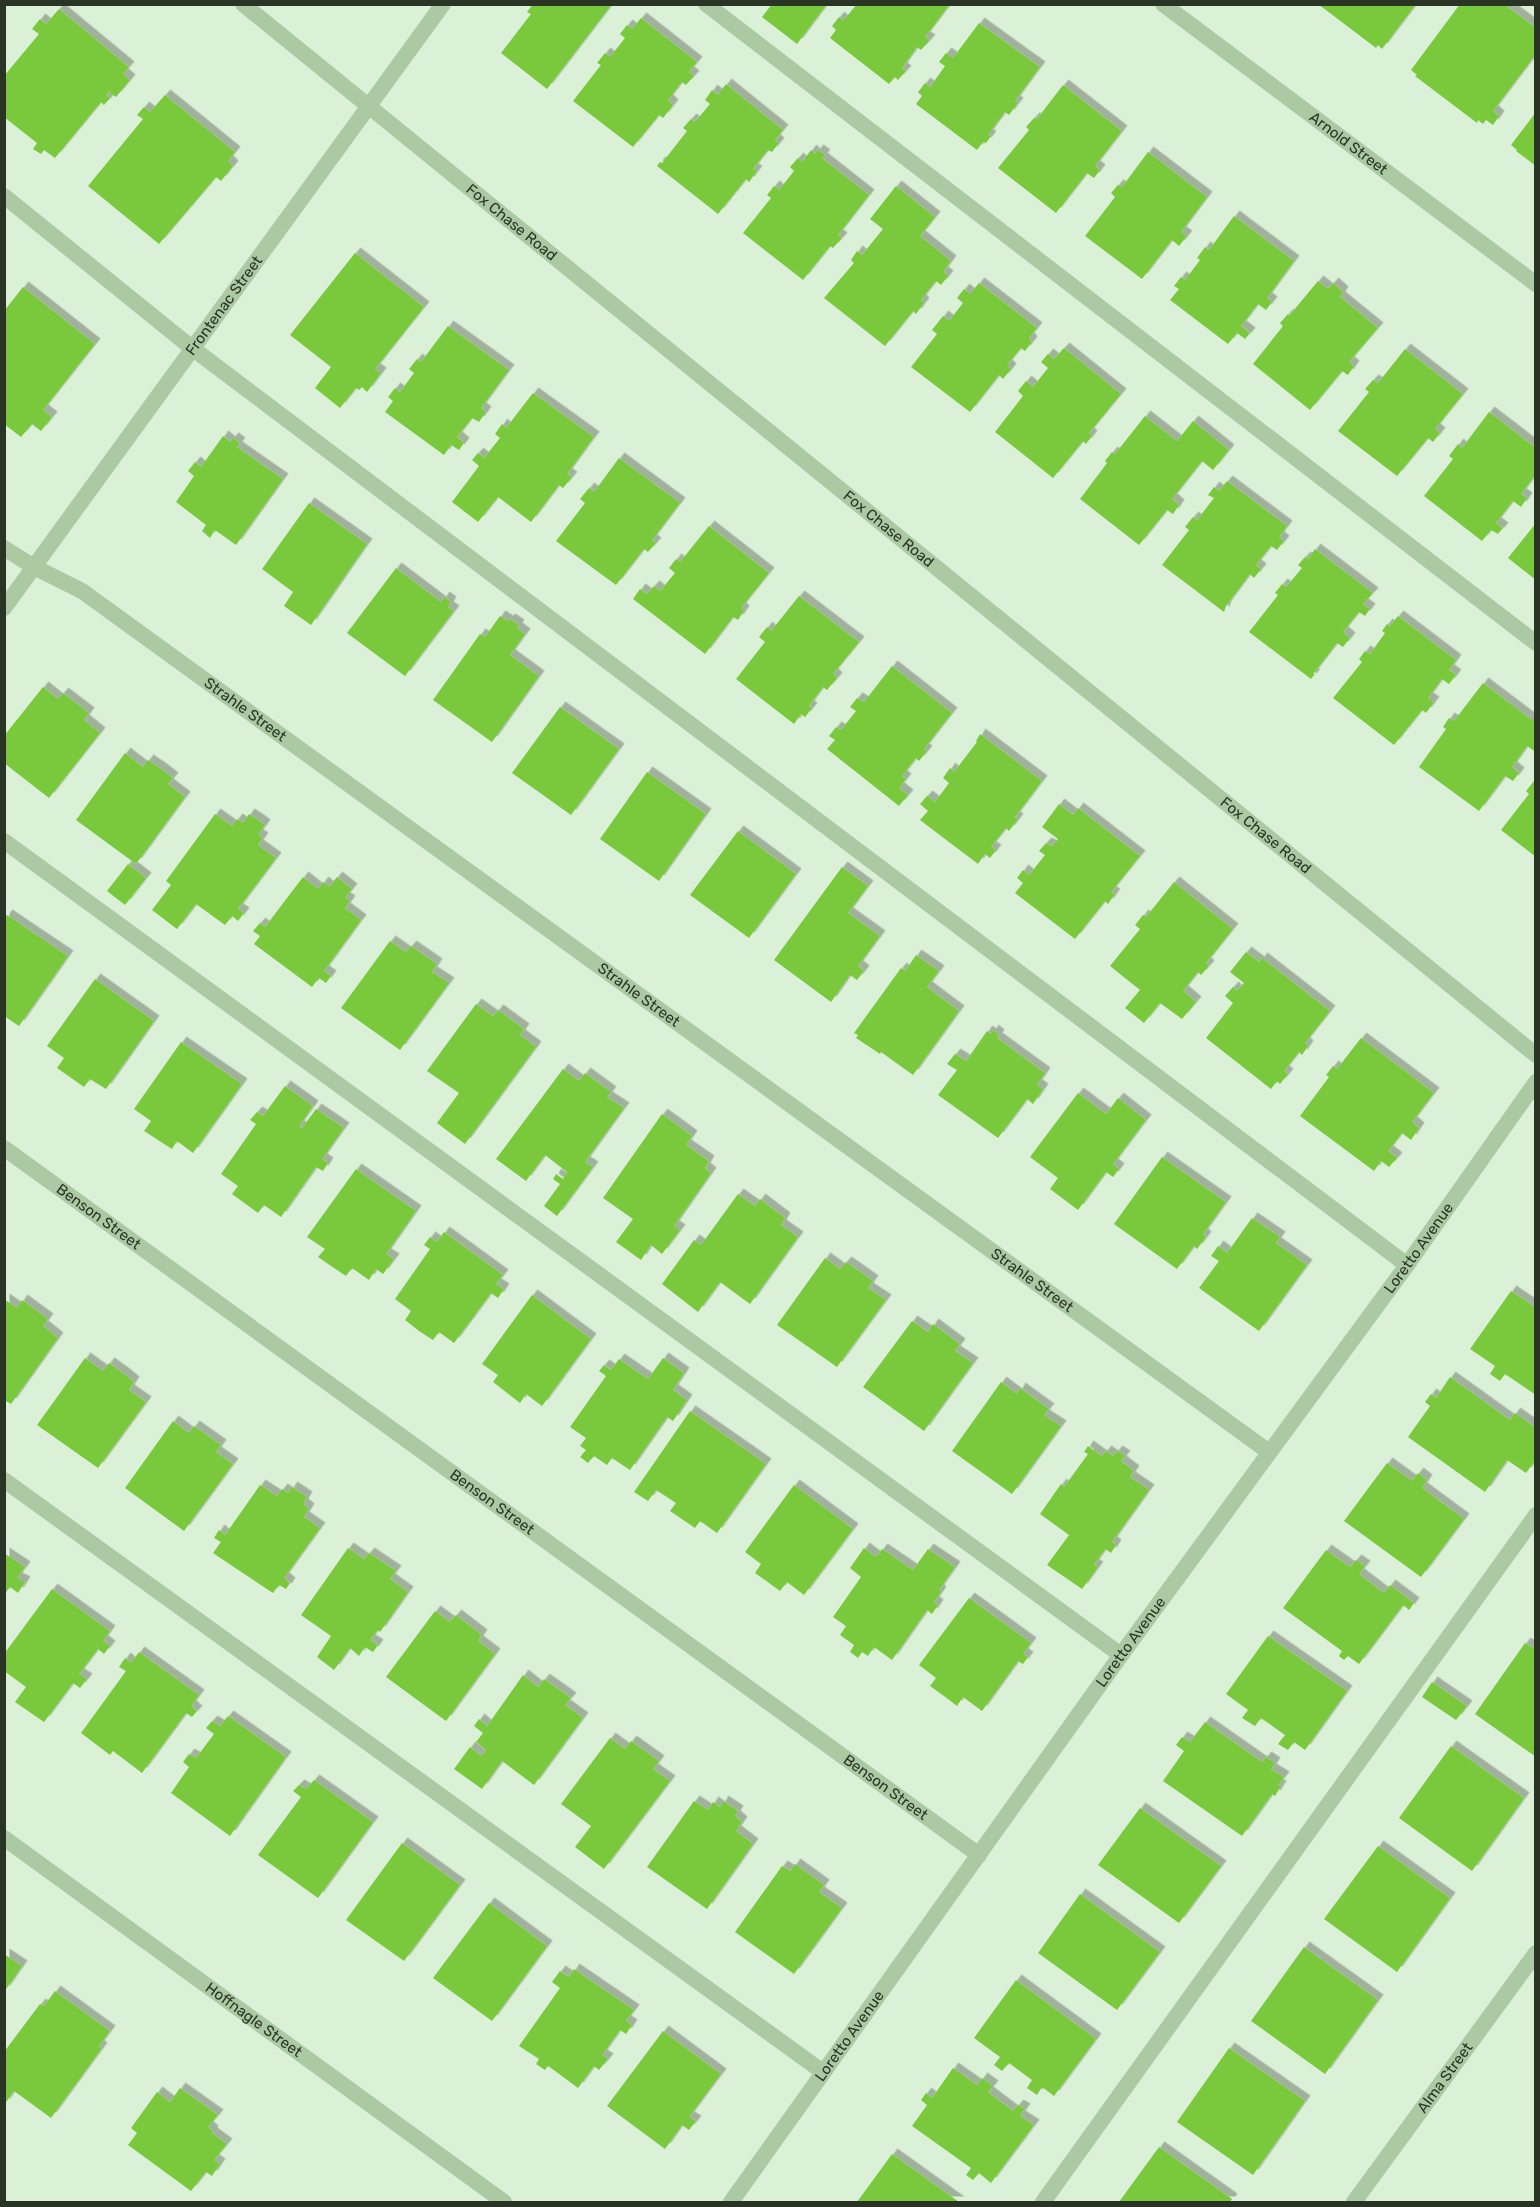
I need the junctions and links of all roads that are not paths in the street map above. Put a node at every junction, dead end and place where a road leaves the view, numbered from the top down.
1 (243, 4) edge
2 (443, 4) edge
3 (706, 4) edge
4 (1163, 4) edge
5 (369, 105) junction
6 (4, 196) edge
7 (1536, 284) edge
8 (192, 348) junction
9 (4, 548) edge
10 (34, 567) junction
11 (4, 608) edge
12 (1536, 644) edge
13 (4, 841) edge
14 (1536, 1055) edge
15 (1536, 1082) edge
16 (4, 1148) edge
17 (1407, 1264) junction
18 (1269, 1452) junction
19 (4, 1480) edge
20 (1536, 1515) edge
21 (1121, 1655) junction
22 (4, 1838) edge
23 (979, 1856) junction
24 (1536, 1953) edge
25 (823, 2072) junction
26 (504, 2202) edge
27 (731, 2202) edge
28 (1043, 2202) edge
29 (1354, 2202) edge

1 - 5 street, Fox Chase Road
2 - 5 street, Frontenac Street
3 - 12 street
4 - 7 street, Arnold Street
5 - 8 street, Frontenac Street
5 - 14 street, Fox Chase Road
6 - 8 street
8 - 10 street, Frontenac Street
8 - 17 street
9 - 10 street, Strahle Street
10 - 11 street, Frontenac Street
10 - 18 street, Strahle Street
13 - 21 street
15 - 17 street, Loretto Avenue
16 - 23 street, Benson Street
17 - 18 street, Loretto Avenue
18 - 21 street, Loretto Avenue
19 - 25 street
20 - 28 street
21 - 23 street, Loretto Avenue
22 - 26 street, Hoffnagle Street
23 - 25 street, Loretto Avenue
24 - 29 street, Alma Street
25 - 27 street, Loretto Avenue

